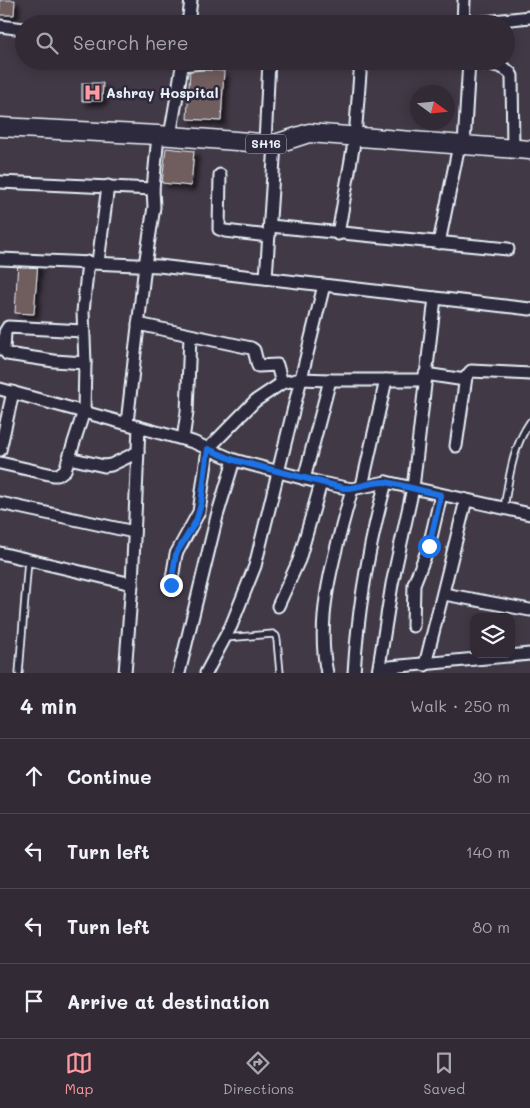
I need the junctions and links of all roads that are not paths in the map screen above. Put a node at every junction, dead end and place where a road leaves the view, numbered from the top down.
1 (191, 0) edge
2 (464, 0) edge
3 (189, 15) edge
4 (464, 15) edge
5 (530, 16) edge
6 (515, 18) edge
7 (0, 26) edge
8 (15, 28) edge
9 (181, 70) edge
10 (269, 70) edge
11 (360, 70) edge
12 (468, 70) edge
13 (506, 70) edge
14 (0, 127) edge
15 (164, 136) junction
16 (355, 137) junction
17 (270, 144) junction
18 (461, 145) junction
19 (522, 150) edge
20 (220, 175) dead end
21 (0, 182) edge
22 (108, 186) junction
23 (153, 189) junction
24 (269, 231) junction
25 (338, 234) junction
26 (439, 243) junction
27 (508, 249) dead end
28 (0, 259) edge
29 (93, 262) junction
30 (144, 265) junction
31 (266, 278) junction
32 (324, 285) junction
33 (435, 298) junction
34 (530, 309) edge
35 (138, 324) junction
36 (83, 331) junction
37 (190, 336) junction
38 (85, 363) junction
39 (530, 374) edge
40 (424, 377) junction
41 (300, 379) junction
42 (330, 380) junction
43 (386, 380) junction
44 (465, 380) junction
45 (282, 383) junction
46 (0, 389) edge
47 (13, 392) junction
48 (84, 411) junction
49 (530, 422) edge
50 (127, 423) junction
51 (139, 427) junction
52 (183, 439) junction
53 (456, 446) dead end
54 (208, 449) junction
55 (0, 450) edge
56 (138, 452) junction
57 (69, 458) junction
58 (234, 460) junction
59 (0, 463) edge
60 (278, 472) junction
61 (304, 479) junction
62 (386, 482) junction
63 (320, 483) junction
64 (357, 487) junction
65 (413, 488) junction
66 (441, 495) junction
67 (466, 500) junction
68 (0, 503) edge
69 (504, 508) junction
70 (530, 514) edge
71 (134, 532) junction
72 (0, 553) edge
73 (28, 560) junction
74 (132, 584) junction
75 (171, 585) dead end
76 (444, 594) junction
77 (278, 606) dead end
78 (530, 610) edge
79 (413, 626) dead end
80 (223, 638) junction
81 (530, 654) edge
82 (425, 665) junction
83 (379, 670) edge
84 (19, 673) edge
85 (125, 673) edge
86 (179, 673) edge
87 (206, 673) edge
88 (280, 673) edge
89 (327, 673) edge
90 (354, 673) edge

1 - 3 street
2 - 4 street
5 - 6 street
7 - 8 street
9 - 15 street
10 - 17 street
11 - 16 street
12 - 18 street
13 - 19 street
14 - 15 main road, SH16
15 - 17 main road, SH16
15 - 23 street
16 - 17 main road, SH16
16 - 18 main road, SH16
16 - 25 street
17 - 24 street
18 - 19 main road, SH16
18 - 26 street
20 - 24 street
21 - 22 street
22 - 23 street
22 - 29 street
23 - 30 street
24 - 25 street
24 - 31 street
25 - 26 street
26 - 27 street
28 - 29 street
29 - 30 street
29 - 36 street
30 - 31 street
30 - 35 street
31 - 32 street
32 - 33 street
32 - 41 street
33 - 34 street
33 - 40 street
35 - 37 street
35 - 50 street
36 - 38 street
36 - 38 street
37 - 45 street
37 - 52 street
38 - 48 street
39 - 44 street
40 - 43 street
40 - 44 street
40 - 65 street
41 - 42 street
41 - 45 street
41 - 60 street
42 - 43 street
42 - 61 street
43 - 64 street
44 - 53 street
45 - 54 street
46 - 47 street
47 - 48 street
47 - 55 street
48 - 50 street
48 - 57 street
49 - 69 lane
50 - 51 street
51 - 52 street
51 - 56 street
52 - 54 street
54 - 58 street
54 - 75 street
56 - 57 street
56 - 71 street
57 - 59 street
58 - 60 street
58 - 86 street
60 - 61 street
60 - 80 street
61 - 63 street
62 - 64 street
62 - 65 street
62 - 90 street
63 - 64 street
63 - 77 street
64 - 89 street
65 - 66 street
65 - 83 street
66 - 67 street
66 - 79 street
67 - 69 street
67 - 76 street
68 - 71 street
69 - 70 street
71 - 74 street
72 - 73 street
73 - 74 street
73 - 84 lane
74 - 85 street
76 - 78 street
76 - 82 street
80 - 87 street
80 - 88 lane
81 - 82 street
82 - 83 street

